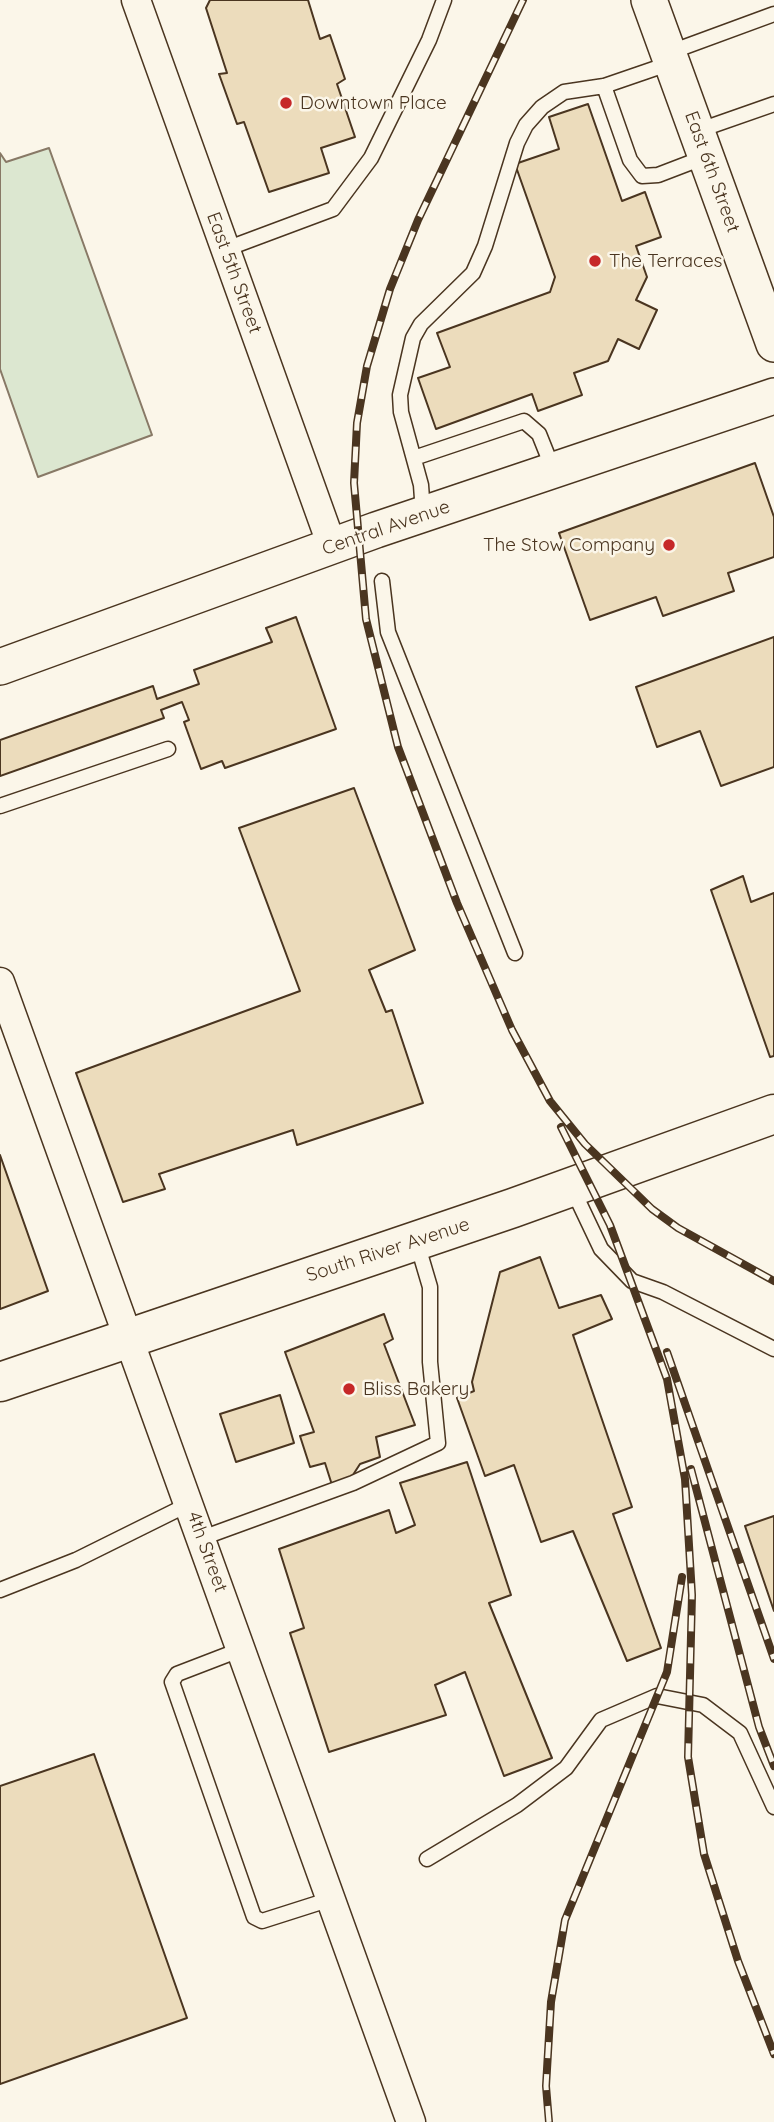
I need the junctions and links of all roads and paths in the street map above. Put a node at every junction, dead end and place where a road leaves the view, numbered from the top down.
1 (136, 0) edge
2 (444, 0) edge
3 (649, 0) edge
4 (774, 14) edge
5 (670, 58) junction
6 (604, 86) junction
7 (774, 104) edge
8 (701, 144) junction
9 (226, 248) junction
10 (774, 344) edge
11 (774, 396) edge
12 (414, 458) junction
13 (554, 470) junction
14 (422, 515) junction
15 (332, 546) junction
16 (382, 581) dead end
17 (0, 667) edge
18 (168, 749) dead end
19 (0, 806) edge
20 (515, 953) dead end
21 (0, 982) edge
22 (774, 1114) edge
23 (571, 1186) junction
24 (416, 1240) junction
25 (130, 1336) junction
26 (774, 1349) edge
27 (0, 1382) edge
28 (189, 1504) junction
29 (202, 1538) junction
30 (0, 1590) edge
31 (242, 1649) junction
32 (774, 1807) edge
33 (427, 1859) dead end
34 (331, 1899) junction
35 (411, 2122) edge

1 - 9 street, East 5th Street
2 - 9 lane
3 - 5 street, East 6th Street
4 - 5 lane
5 - 6 lane
5 - 8 street, East 6th Street
6 - 8 lane
6 - 12 lane
7 - 8 lane
8 - 10 street, East 6th Street
9 - 15 street, East 5th Street
11 - 13 street, Central Avenue
12 - 13 lane
12 - 14 lane
13 - 14 street, Central Avenue
14 - 15 street, Central Avenue
15 - 17 street, Central Avenue
16 - 20 lane
18 - 19 lane
21 - 25 street, 4th Street
22 - 23 main road, South River Avenue
23 - 24 main road, South River Avenue
23 - 26 lane
24 - 25 main road, South River Avenue
24 - 29 lane
25 - 27 main road, South River Avenue
25 - 28 street, 4th Street
28 - 29 street, 4th Street
28 - 30 lane
29 - 31 street, 4th Street
31 - 34 street, 4th Street
31 - 34 lane
32 - 33 lane
34 - 35 street, 4th Street

